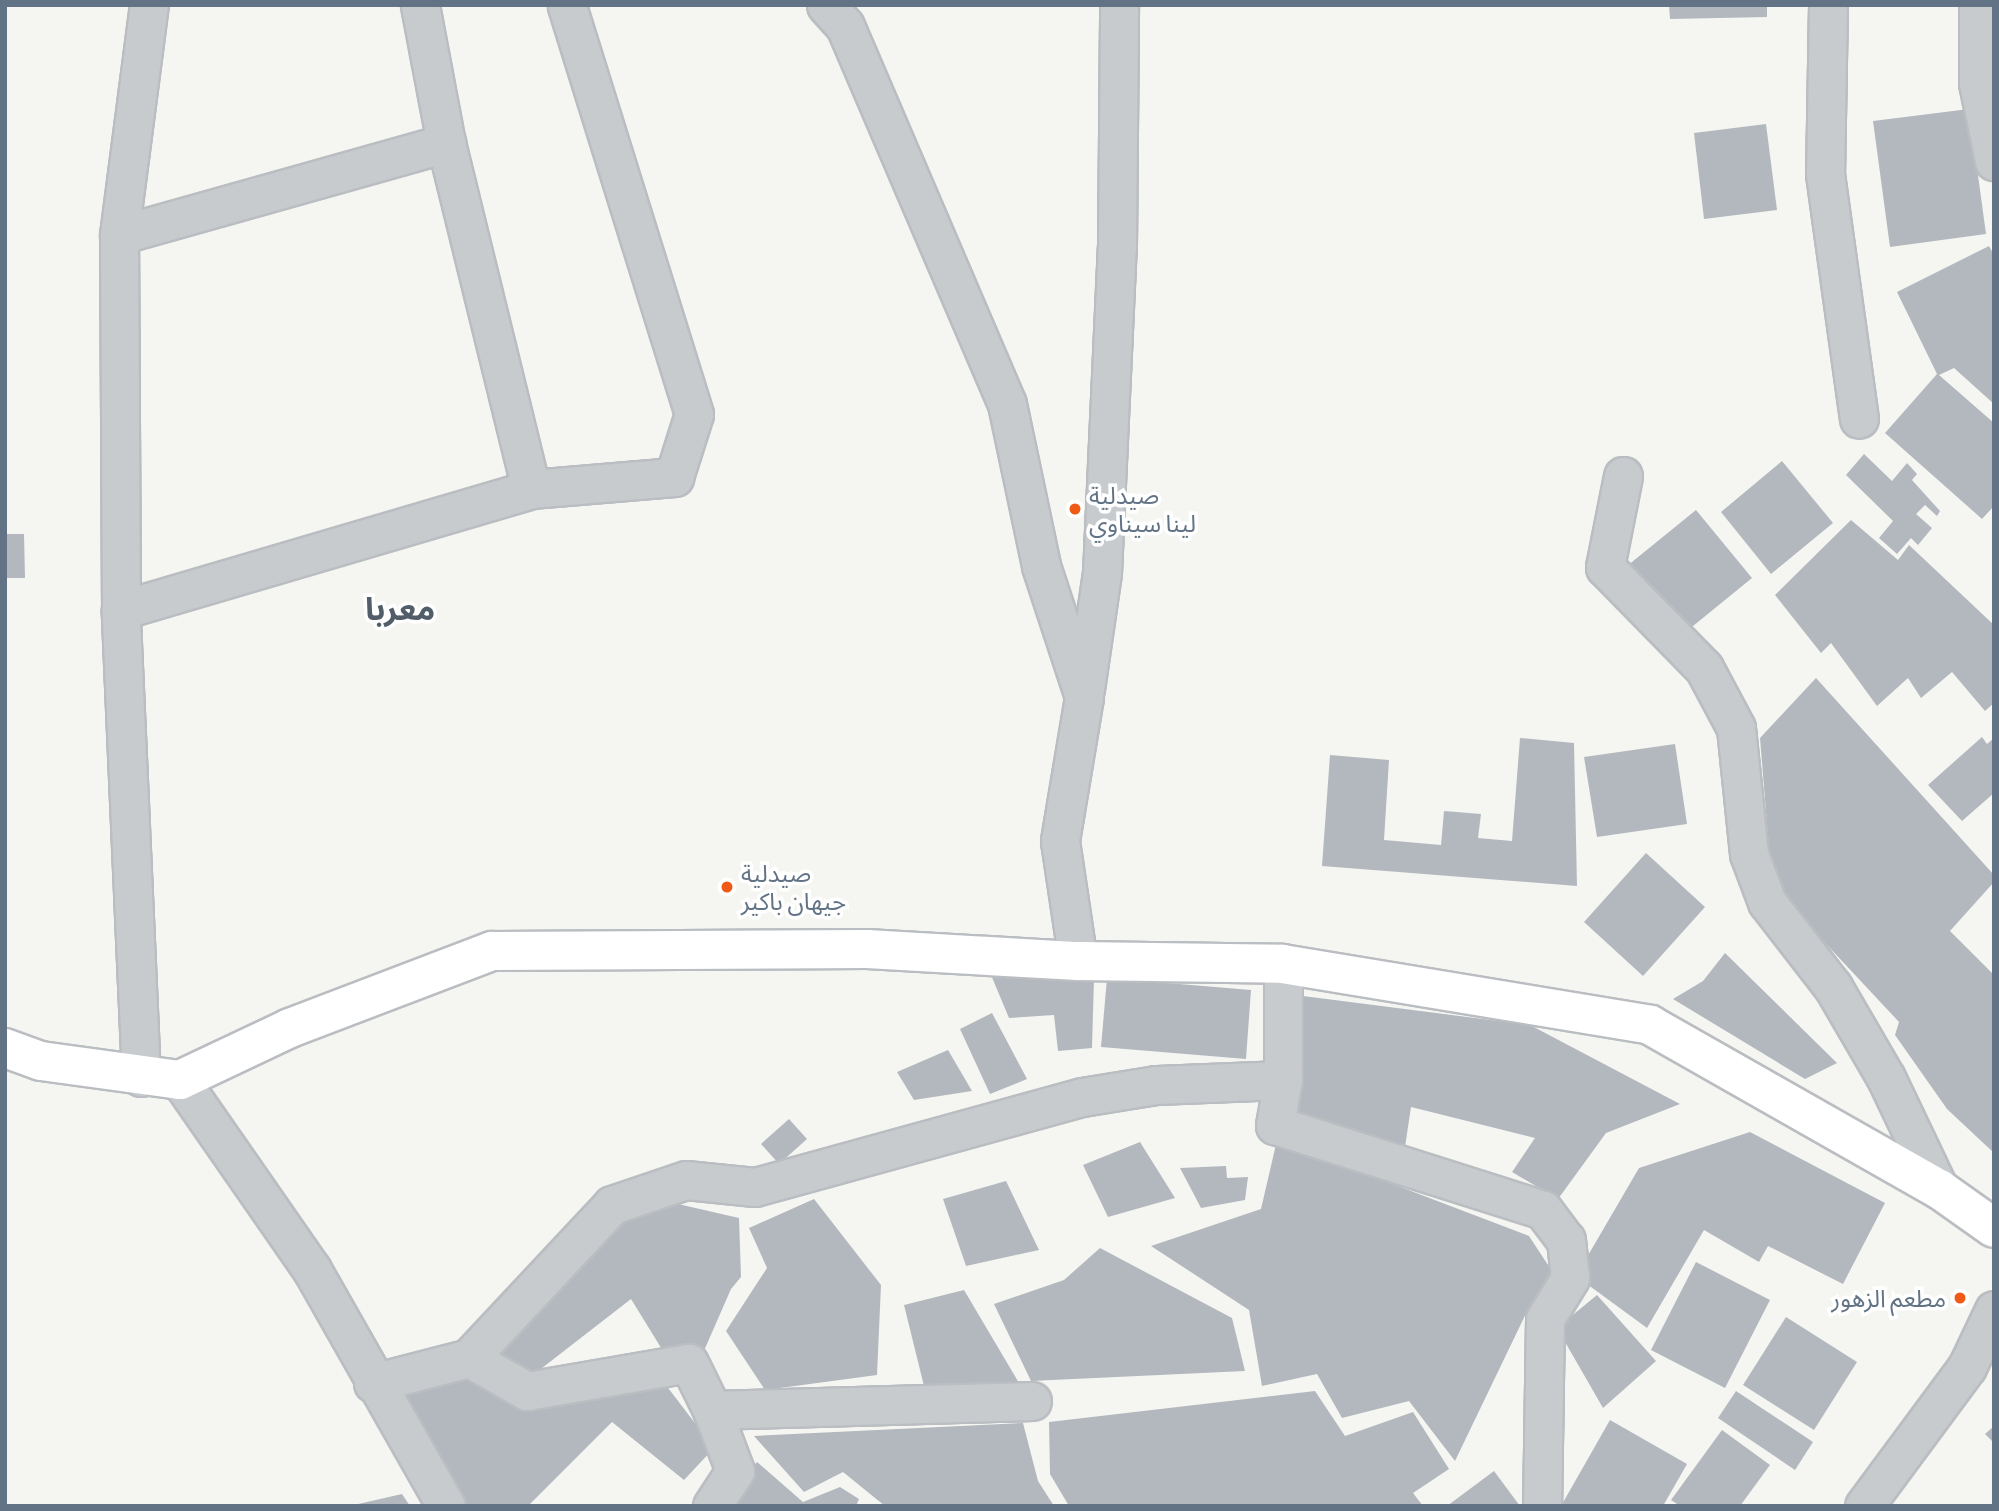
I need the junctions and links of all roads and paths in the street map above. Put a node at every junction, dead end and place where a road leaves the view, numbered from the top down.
1 (149, 5) edge
2 (420, 5) edge
3 (567, 5) edge
4 (1119, 5) edge
5 (1828, 5) edge
6 (1978, 5) edge
7 (839, 12) edge
8 (446, 143) junction
9 (1994, 161) edge
10 (119, 235) junction
11 (1859, 419) dead end
12 (1623, 476) dead end
13 (531, 489) junction
14 (121, 610) junction
15 (1084, 697) junction
16 (1077, 961) junction
17 (1283, 964) junction
18 (5, 1048) edge
19 (141, 1077) junction
20 (180, 1080) junction
21 (1283, 1080) junction
22 (1939, 1189) junction
23 (1993, 1227) edge
24 (1994, 1310) edge
25 (470, 1358) junction
26 (373, 1383) junction
27 (1032, 1401) dead end
28 (712, 1410) junction
29 (446, 1506) edge
30 (712, 1506) edge
31 (1542, 1506) edge
32 (1864, 1506) edge

1 - 10 street
2 - 8 street
3 - 13 street
4 - 15 street
5 - 11 street
6 - 9 street
7 - 15 street
8 - 10 street
8 - 13 street
10 - 14 street
12 - 22 street
13 - 14 street
14 - 19 street
15 - 16 street
16 - 17 main road
16 - 20 main road
17 - 21 street
17 - 22 main road
18 - 19 main road
19 - 20 main road
20 - 26 street
21 - 25 street
21 - 31 street
22 - 23 main road
24 - 32 street
25 - 26 street
25 - 28 street
26 - 29 street
27 - 28 street
28 - 30 street

